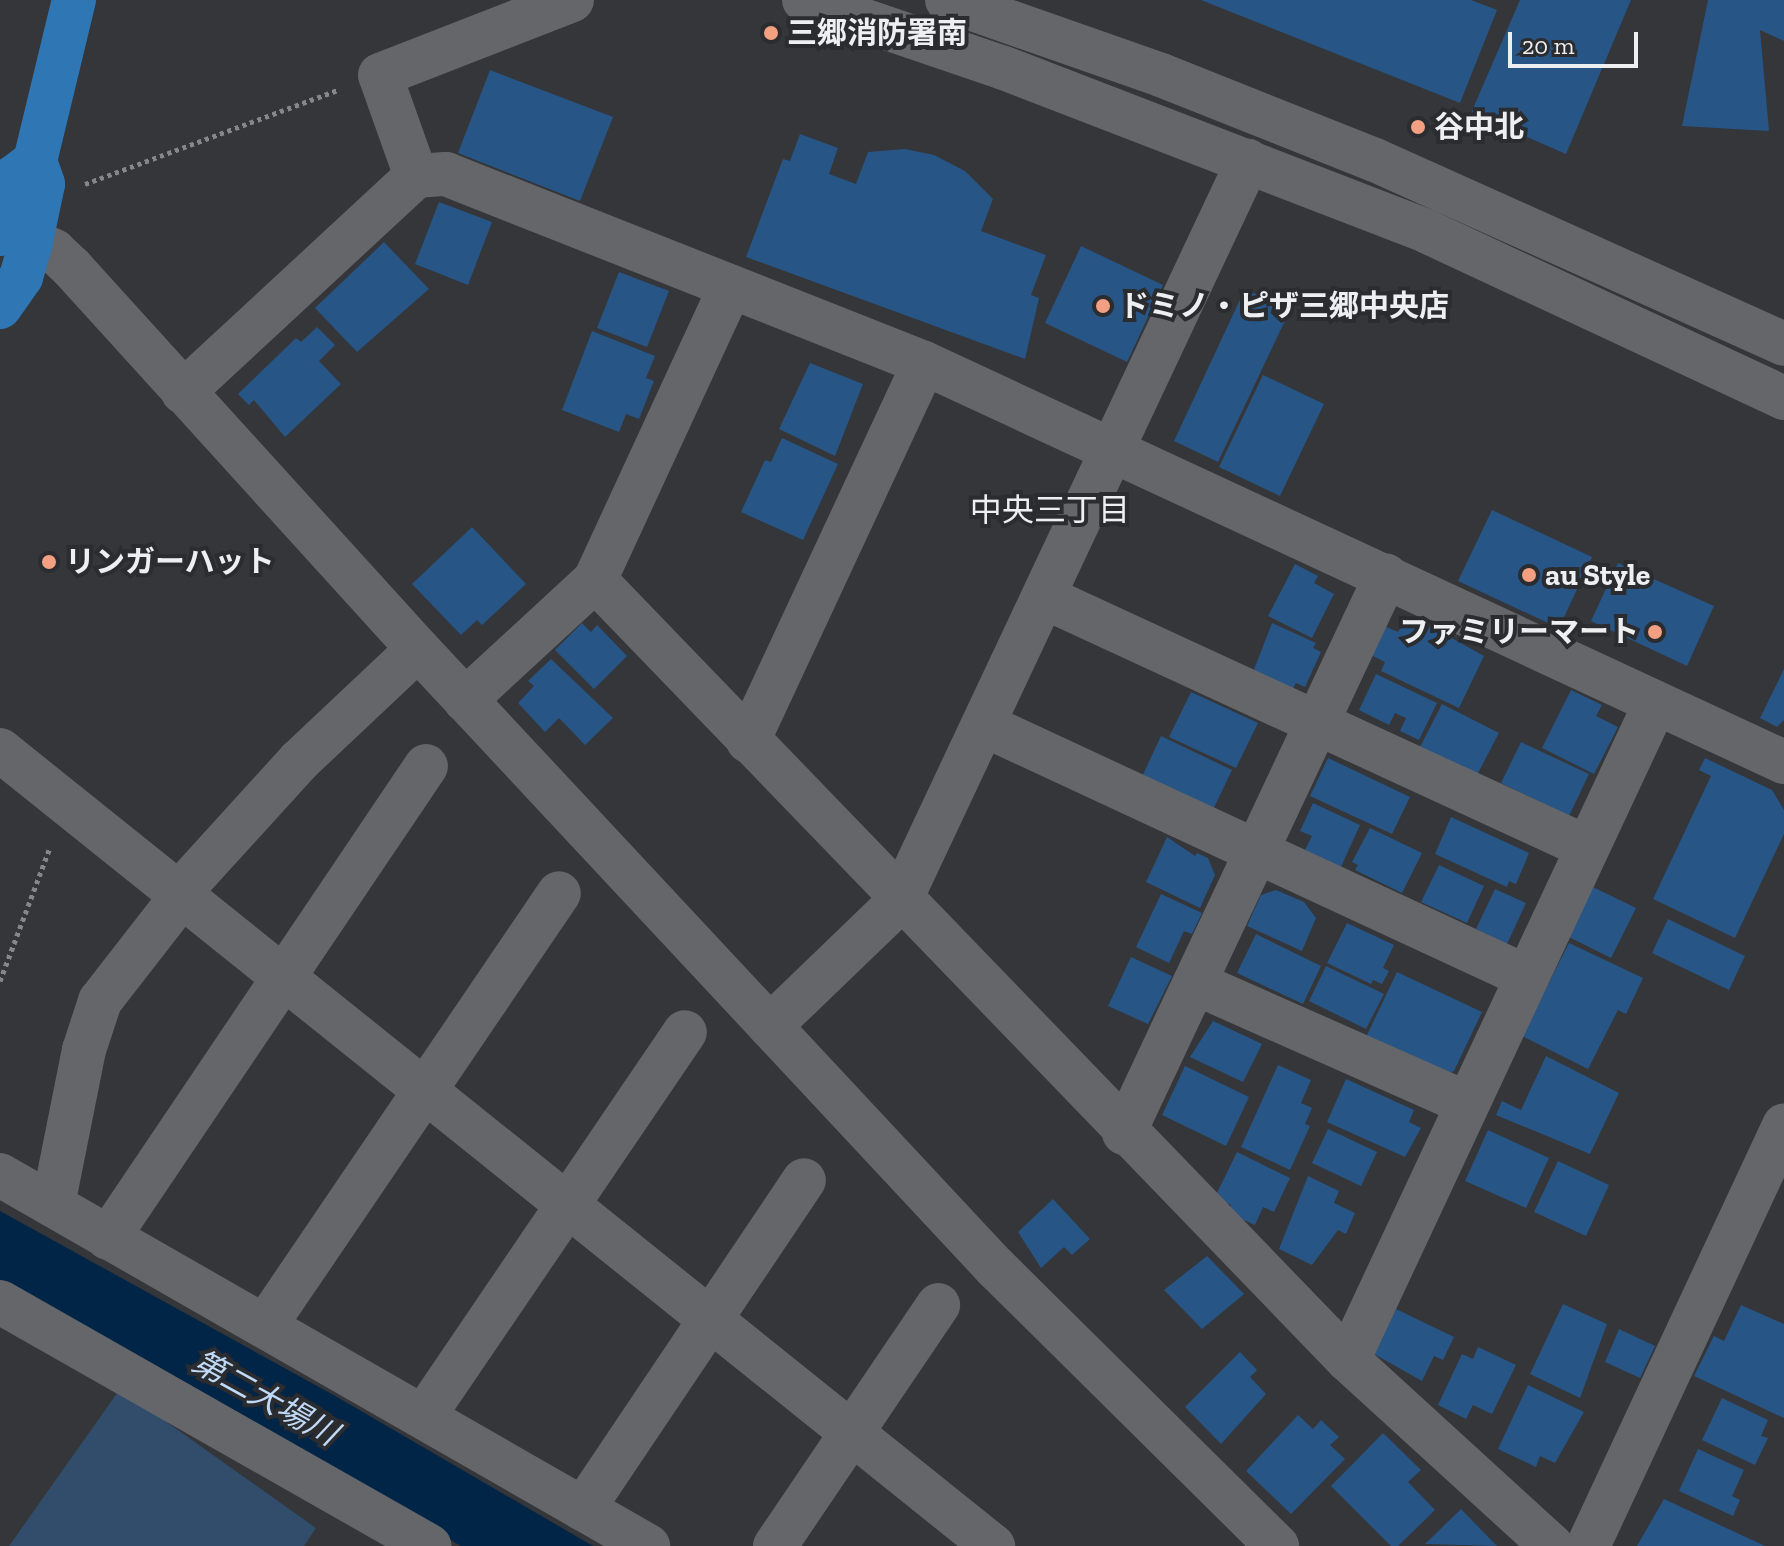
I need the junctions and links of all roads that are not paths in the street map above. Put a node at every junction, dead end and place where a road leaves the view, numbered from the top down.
1 (74, 0) edge
2 (572, 0) edge
3 (804, 0) edge
4 (947, 0) edge
5 (1248, 161) junction
6 (416, 176) junction
7 (8, 233) edge
8 (730, 288) junction
9 (1, 300) edge
10 (1784, 344) edge
11 (924, 363) junction
12 (183, 392) junction
13 (1784, 398) edge
14 (1111, 447) junction
15 (1386, 576) junction
16 (595, 580) junction
17 (1044, 597) junction
18 (405, 661) junction
19 (465, 700) junction
20 (1655, 704) junction
21 (1316, 723) junction
22 (984, 725) junction
23 (748, 741) junction
24 (0, 750) edge
25 (1784, 762) edge
26 (426, 766) dead end
27 (1586, 847) junction
28 (1256, 851) junction
29 (559, 893) dead end
30 (180, 895) junction
31 (900, 901) junction
32 (283, 976) junction
33 (1525, 976) junction
34 (1195, 983) junction
35 (770, 1026) junction
36 (685, 1032) dead end
37 (425, 1092) junction
38 (1466, 1103) junction
39 (1784, 1125) edge
40 (1124, 1133) junction
41 (0, 1175) edge
42 (804, 1180) dead end
43 (53, 1205) junction
44 (567, 1205) junction
45 (108, 1238) junction
46 (0, 1302) edge
47 (938, 1305) dead end
48 (709, 1322) junction
49 (265, 1326) junction
50 (1348, 1360) junction
51 (424, 1416) junction
52 (850, 1434) junction
53 (583, 1509) junction
54 (429, 1546) edge
55 (648, 1546) edge
56 (775, 1546) edge
57 (993, 1546) edge
58 (1277, 1546) edge
59 (1552, 1546) edge
60 (1588, 1546) edge

1 - 7 main road
2 - 6 street
3 - 5 street
4 - 10 street
5 - 13 street
5 - 14 street
6 - 8 street
6 - 12 street
7 - 9 main road
7 - 12 street
8 - 11 street
8 - 16 street
11 - 14 street
11 - 23 street
12 - 18 street
14 - 15 street
14 - 17 street
15 - 20 street
15 - 21 street
16 - 19 street
16 - 23 street
17 - 21 street
17 - 22 street
18 - 19 street
18 - 30 street
19 - 35 street
20 - 25 street
20 - 27 street
21 - 27 street
21 - 28 street
22 - 28 street
22 - 31 street
23 - 31 street
24 - 30 street
26 - 32 street
27 - 33 street
28 - 33 street
28 - 34 street
29 - 37 street
30 - 32 street
30 - 43 street
31 - 35 street
31 - 40 street
32 - 37 street
32 - 45 street
33 - 38 street
34 - 38 street
34 - 40 street
35 - 58 street
36 - 44 street
37 - 44 street
37 - 49 street
38 - 50 street
39 - 60 street
40 - 50 street
41 - 43 street
42 - 48 street
43 - 45 street
44 - 48 street
44 - 51 street
45 - 49 street
46 - 54 street
47 - 52 street
48 - 52 street
48 - 53 street
49 - 51 street
50 - 59 street
51 - 53 street
52 - 56 street
52 - 57 street
53 - 55 street

